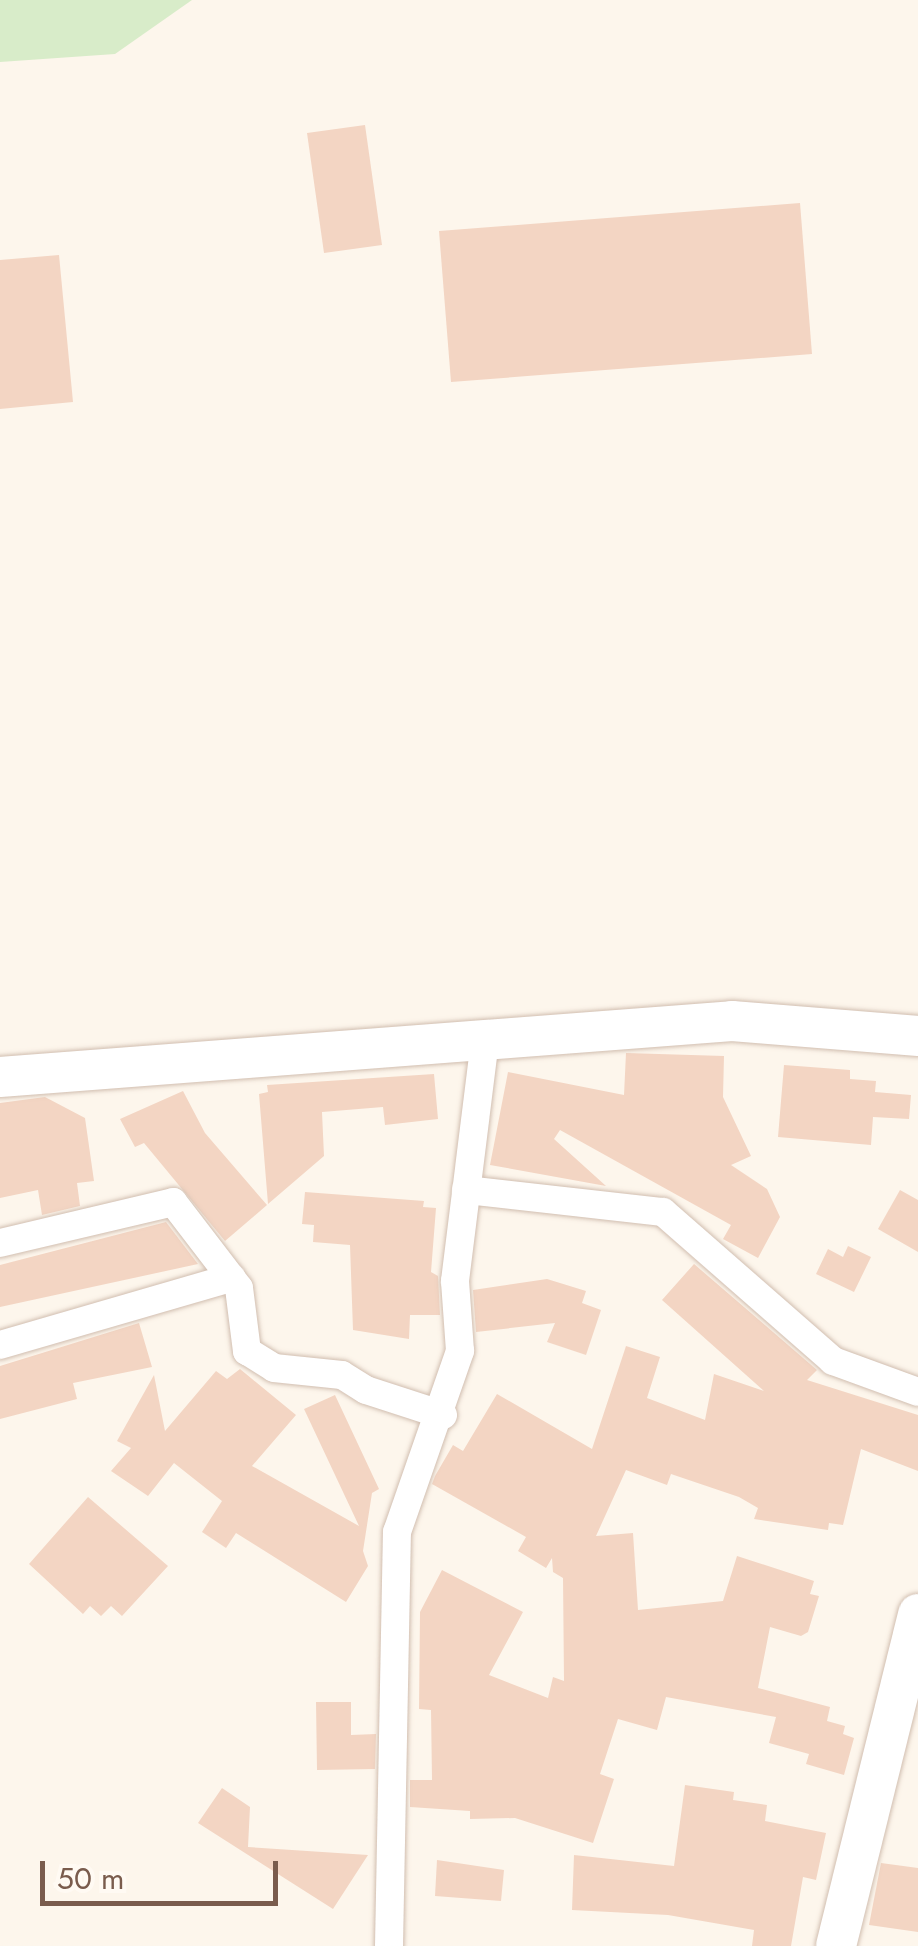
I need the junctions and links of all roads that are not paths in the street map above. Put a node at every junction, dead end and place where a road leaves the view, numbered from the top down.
1 (918, 1036) edge
2 (486, 1041) junction
3 (0, 1077) edge
4 (466, 1190) junction
5 (0, 1243) edge
6 (231, 1278) junction
7 (0, 1345) edge
8 (918, 1392) edge
9 (443, 1415) junction
10 (918, 1614) edge
11 (388, 1946) edge
12 (836, 1946) edge

1 - 2 street
2 - 3 street
2 - 4 street
4 - 8 street
4 - 9 street
5 - 6 street
6 - 7 street
6 - 9 street
9 - 11 street
10 - 12 street

